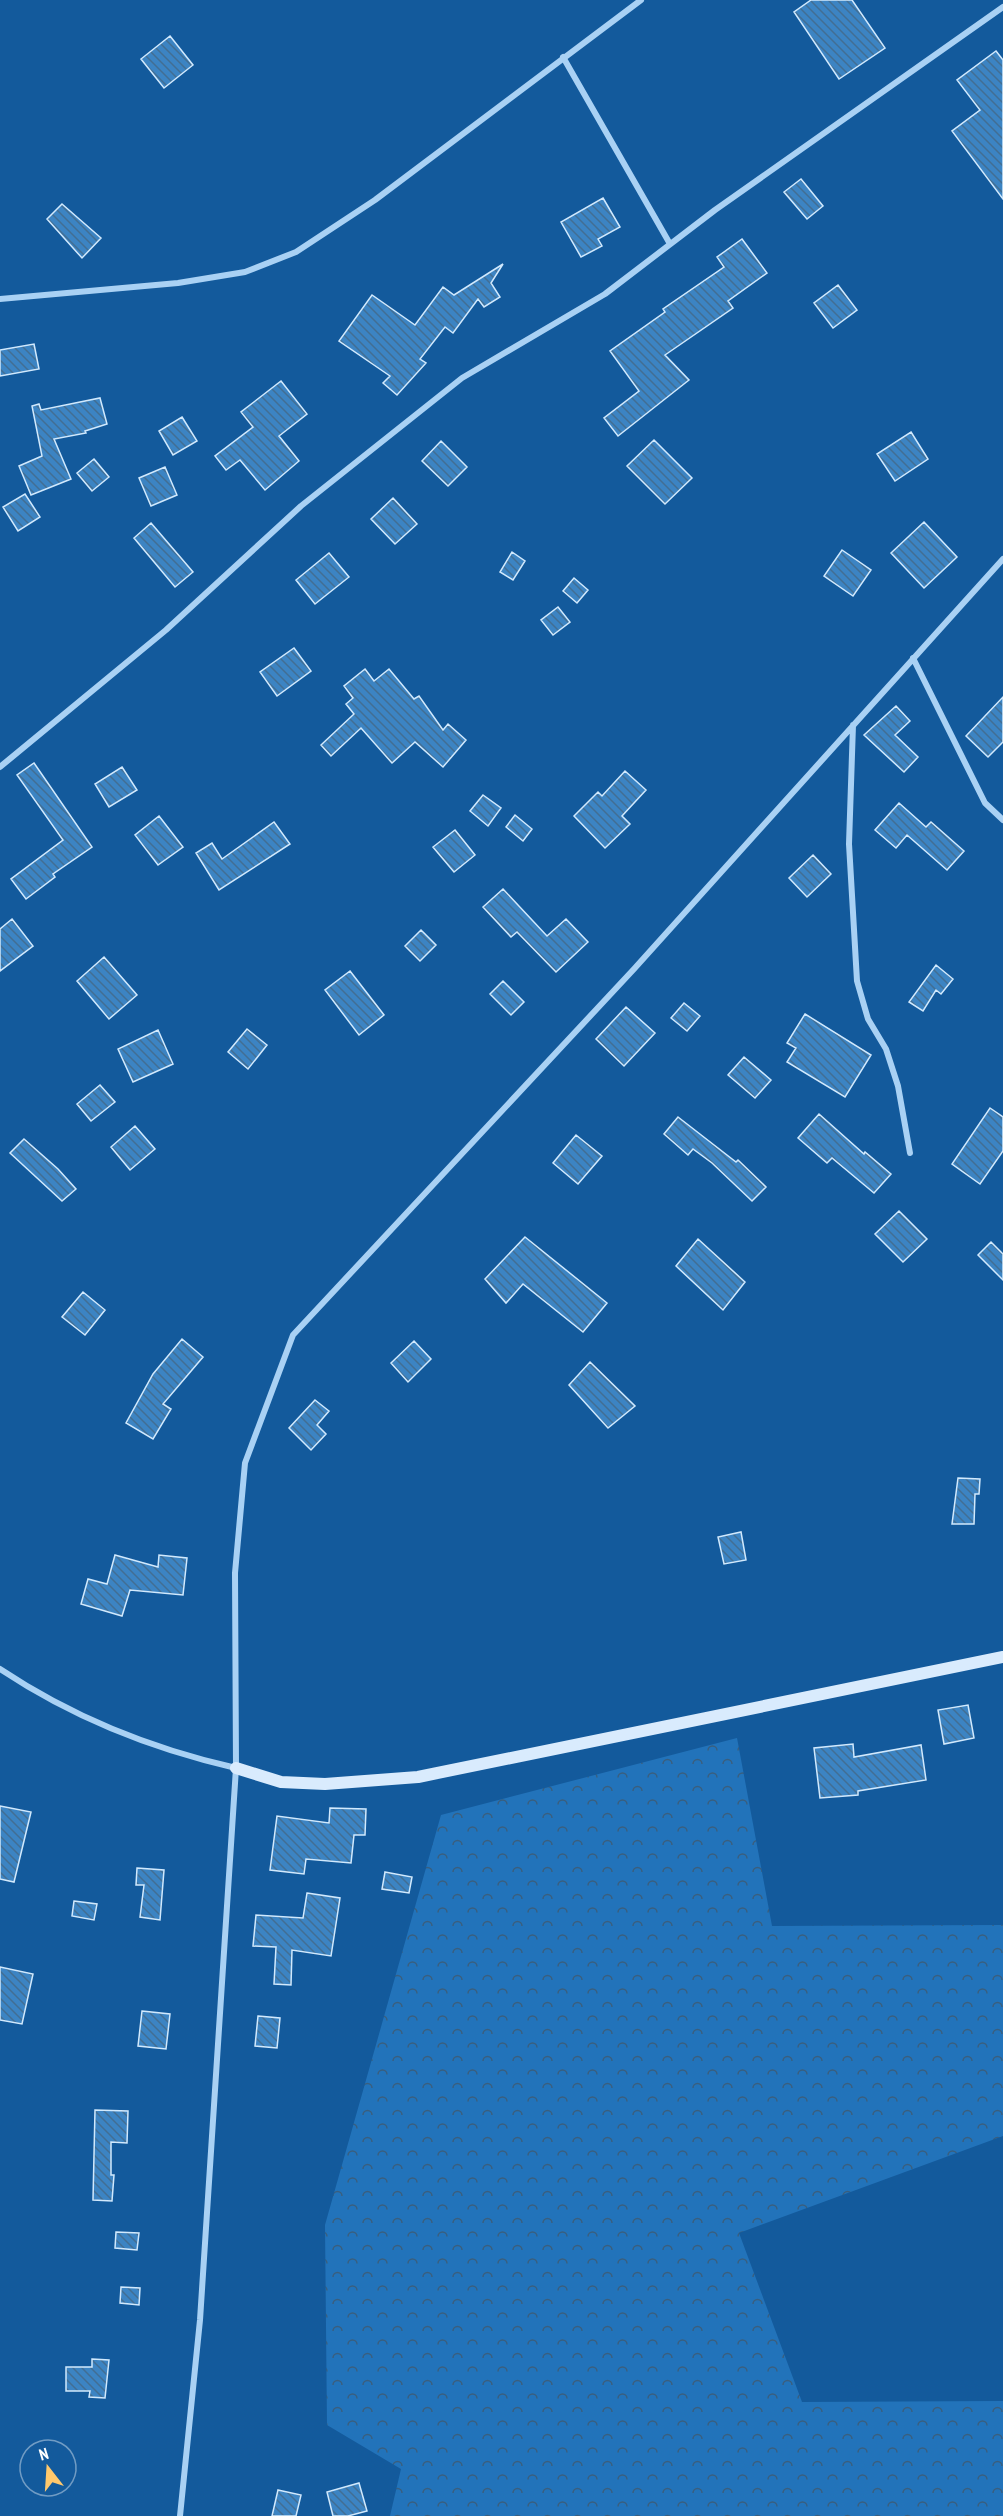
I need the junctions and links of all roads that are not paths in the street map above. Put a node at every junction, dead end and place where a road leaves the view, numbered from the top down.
1 (641, 0) edge
2 (1003, 7) edge
3 (563, 57) junction
4 (670, 244) junction
5 (0, 299) edge
6 (1003, 559) edge
7 (913, 658) junction
8 (853, 725) junction
9 (0, 767) edge
10 (1003, 820) edge
11 (910, 1153) dead end
12 (1003, 1657) edge
13 (0, 1669) edge
14 (236, 1768) junction
15 (180, 2516) edge

1 - 3 street
2 - 4 street
3 - 4 street
3 - 5 street
4 - 9 street
6 - 7 street
7 - 8 street
7 - 10 street
8 - 11 street
8 - 14 street
12 - 14 street
13 - 14 street
14 - 15 street

